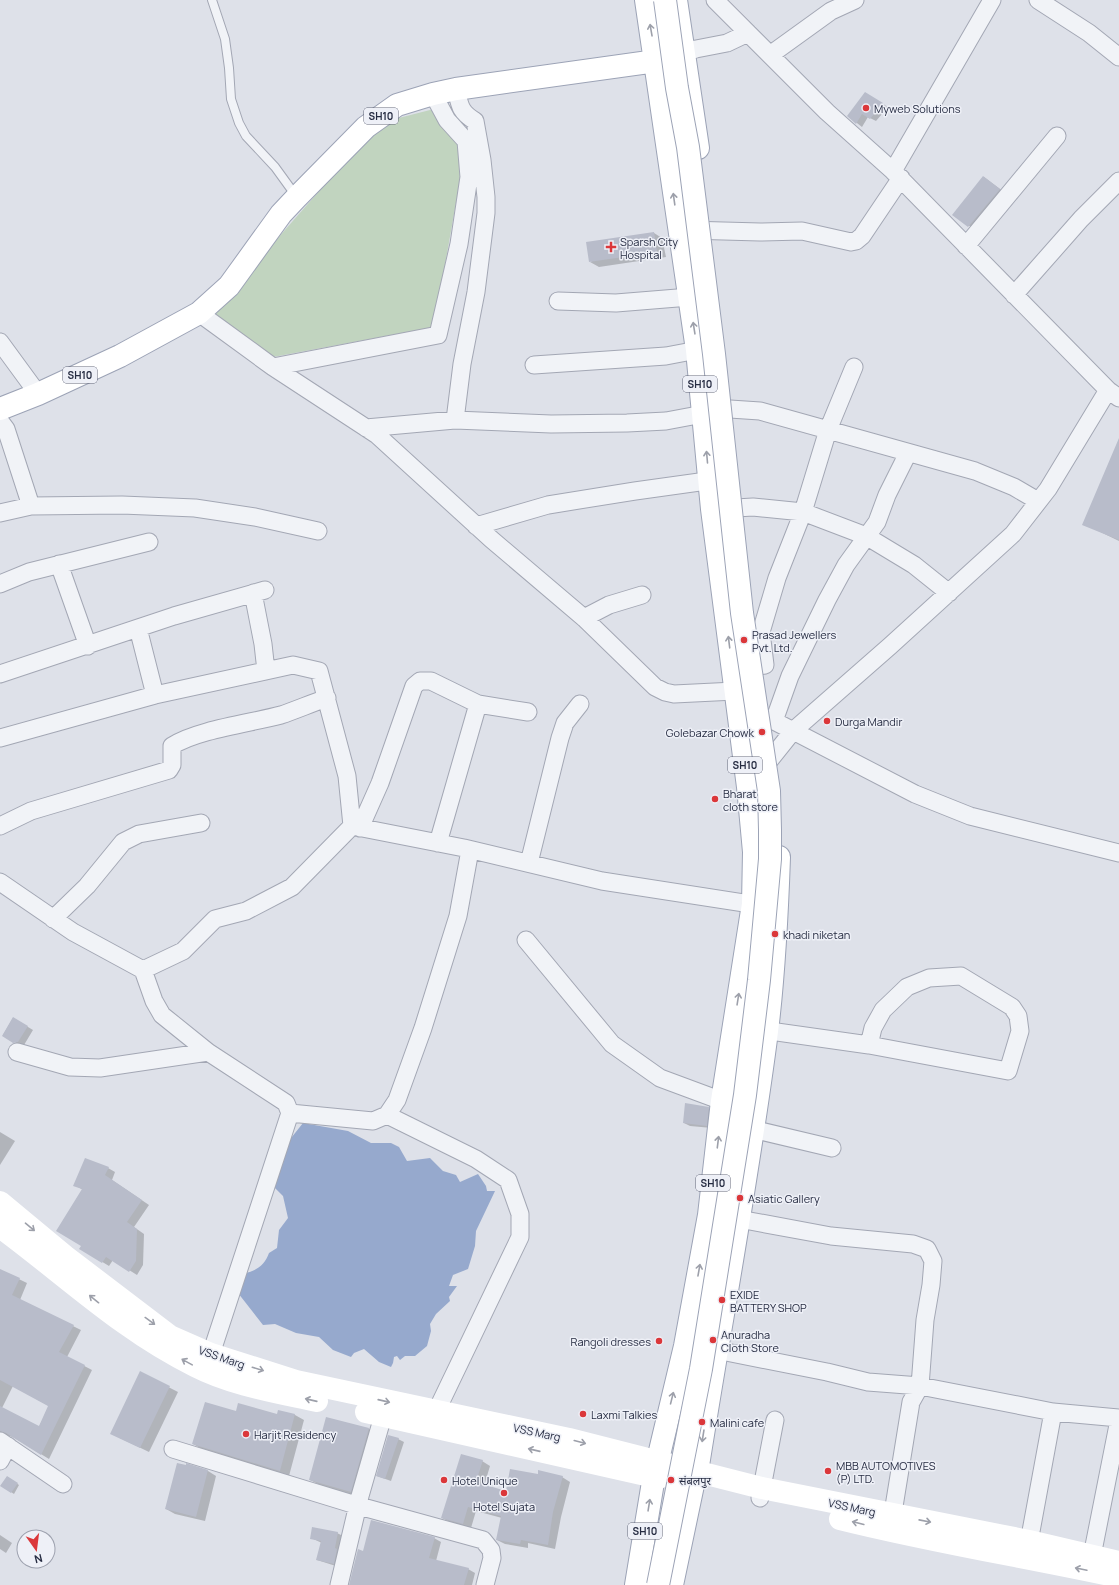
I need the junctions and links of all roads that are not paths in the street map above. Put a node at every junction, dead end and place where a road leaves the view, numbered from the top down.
1 (212, 0) edge
2 (646, 0) edge
3 (665, 0) edge
4 (676, 0) edge
5 (714, 0) edge
6 (855, 0) edge
7 (992, 0) edge
8 (1038, 0) edge
9 (748, 33) junction
10 (684, 52) junction
11 (770, 54) junction
12 (1119, 57) edge
13 (656, 61) junction
14 (456, 89) junction
15 (433, 94) junction
16 (1057, 136) dead end
17 (897, 174) junction
18 (1119, 181) edge
19 (297, 197) junction
20 (678, 230) junction
21 (708, 231) junction
22 (966, 246) junction
23 (716, 294) junction
24 (1014, 296) junction
25 (689, 297) junction
26 (558, 301) dead end
27 (194, 317) junction
28 (0, 342) edge
29 (722, 346) junction
30 (697, 350) junction
31 (534, 365) dead end
32 (854, 367) dead end
33 (273, 368) junction
34 (1115, 393) edge
35 (38, 394) junction
36 (0, 409) edge
37 (730, 409) junction
38 (704, 415) junction
39 (455, 420) junction
40 (0, 421) edge
41 (366, 428) junction
42 (828, 430) junction
43 (908, 453) junction
44 (735, 478) junction
45 (709, 481) junction
46 (1038, 501) junction
47 (31, 506) junction
48 (738, 508) junction
49 (712, 510) junction
50 (803, 512) junction
51 (0, 513) edge
52 (476, 526) junction
53 (318, 531) dead end
54 (866, 536) junction
55 (149, 542) dead end
56 (59, 564) junction
57 (0, 584) edge
58 (949, 593) junction
59 (642, 596) dead end
60 (584, 618) junction
61 (138, 628) junction
62 (88, 646) junction
63 (758, 666) junction
64 (266, 671) junction
65 (0, 674) edge
66 (735, 690) junction
67 (155, 695) junction
68 (327, 698) junction
69 (478, 704) junction
70 (580, 704) dead end
71 (528, 712) dead end
72 (770, 719) junction
73 (793, 731) junction
74 (0, 738) edge
75 (773, 755) junction
76 (748, 787) junction
77 (201, 822) dead end
78 (0, 826) edge
79 (356, 827) junction
80 (438, 843) junction
81 (470, 850) junction
82 (1119, 853) edge
83 (529, 863) junction
84 (0, 882) edge
85 (753, 904) junction
86 (778, 908) junction
87 (53, 919) junction
88 (526, 940) dead end
89 (143, 970) junction
90 (734, 1025) junction
91 (767, 1031) junction
92 (869, 1045) junction
93 (17, 1052) dead end
94 (208, 1052) junction
95 (722, 1101) junction
96 (290, 1113) junction
97 (387, 1115) junction
98 (752, 1129) junction
99 (832, 1148) dead end
100 (0, 1202) edge
101 (739, 1219) junction
102 (0, 1227) edge
103 (127, 1315) junction
104 (165, 1342) junction
105 (716, 1350) junction
106 (211, 1354) junction
107 (920, 1386) junction
108 (436, 1412) junction
109 (1053, 1412) junction
110 (383, 1416) junction
111 (775, 1420) dead end
112 (1118, 1422) edge
113 (4, 1443) edge
114 (173, 1449) dead end
115 (0, 1461) edge
116 (655, 1469) junction
117 (695, 1479) junction
118 (63, 1484) dead end
119 (761, 1493) junction
120 (359, 1506) junction
121 (891, 1523) junction
122 (1028, 1549) junction
123 (1092, 1556) junction
124 (1119, 1562) edge
125 (1119, 1577) edge
126 (339, 1585) edge
127 (485, 1585) edge
128 (636, 1585) edge
129 (658, 1585) edge
130 (672, 1585) edge

1 - 19 lane
13 -> 2 main road
3 - 129 main road, bridge
4 - 10 main road
5 - 9 street
6 - 11 street
7 - 17 street
8 - 12 street
9 - 10 street
9 - 11 street
10 - 13 street
10 - 21 main road
11 - 17 street
13 - 14 main road, SH10
20 -> 13 main road, SH10
14 - 15 main road, SH10
14 - 39 street
15 - 19 main road, SH10
15 - 33 street
16 - 22 street
17 - 21 street
17 - 22 street
18 - 24 street
19 - 27 main road, SH10
20 - 21 street
20 - 25 main road, SH10
21 - 23 main road
22 - 24 street
23 - 25 street
23 - 29 main road
24 - 34 street
25 - 26 street
30 -> 25 main road, SH10
27 - 33 street
27 - 35 main road, SH10
28 - 35 street
29 - 30 street
29 - 37 main road
30 - 31 street
30 - 38 main road, SH10
32 - 42 street
33 - 41 street
34 - 46 street
35 - 36 main road, SH10
37 - 38 street
37 - 42 street
37 - 44 main road
38 - 39 street
45 -> 38 main road, SH10
39 - 41 street
40 - 47 street
41 - 52 street
42 - 43 street
42 - 50 street
43 - 46 street
43 - 54 street
44 - 45 street
44 - 48 main road
45 - 49 main road, SH10
45 - 52 street
46 - 58 street
47 - 51 street
47 - 53 street
48 - 49 street
48 - 50 street
48 - 63 main road
66 -> 49 main road, SH10
50 - 54 street
50 - 63 street
52 - 60 street
54 - 58 street
54 - 72 street
55 - 56 street
56 - 57 street
56 - 62 street
58 - 73 street
59 - 60 street
60 - 66 street
61 - 62 street
61 - 64 street
61 - 67 street
62 - 65 street
63 - 66 street
63 - 72 main road
64 - 67 street
64 - 68 street
66 - 72 street
66 - 76 main road, SH10
67 - 74 street
68 - 78 street
68 - 79 street
69 - 71 street
69 - 79 street
69 - 80 street
70 - 83 street
72 - 73 street
72 - 75 main road
73 - 75 street
73 - 82 street
75 - 76 street
75 - 86 main road
76 - 85 main road, SH10
77 - 87 street
79 - 80 street
79 - 89 street
80 - 81 street
81 - 83 street
81 - 97 street
83 - 85 street
84 - 87 street
85 - 86 street
90 -> 85 main road, SH10
86 - 91 main road
87 - 89 street
88 - 95 street
89 - 94 street
90 - 91 street
90 - 95 main road, SH10
91 - 92 street
91 - 98 main road
92 - 92 street
93 - 94 street
94 - 96 street
116 -> 95 main road, SH10
96 - 97 street
96 - 106 street
97 - 108 street
98 - 99 street
98 - 101 main road
100 -> 103 main road, VSS Marg
101 - 105 main road
101 - 107 street
103 -> 102 main road
103 - 104 main road, VSS Marg
104 - 106 main road, VSS Marg
110 -> 104 main road
105 - 107 street
105 -> 117 main road
106 -> 108 main road, VSS Marg
107 - 109 street
107 - 121 street
108 -> 116 main road, VSS Marg
109 - 112 street
109 - 122 street
116 -> 110 main road
110 - 120 street
111 - 119 street
112 - 123 street
113 - 115 street
113 - 118 street
114 - 120 street
116 - 117 main road, VSS Marg
128 -> 116 main road, SH10
117 - 119 main road, VSS Marg
117 - 130 main road
119 - 121 main road, VSS Marg
120 - 126 street
120 - 127 street
121 - 122 main road, VSS Marg
122 - 123 main road, VSS Marg
125 -> 122 main road, VSS Marg
123 - 124 main road, VSS Marg

